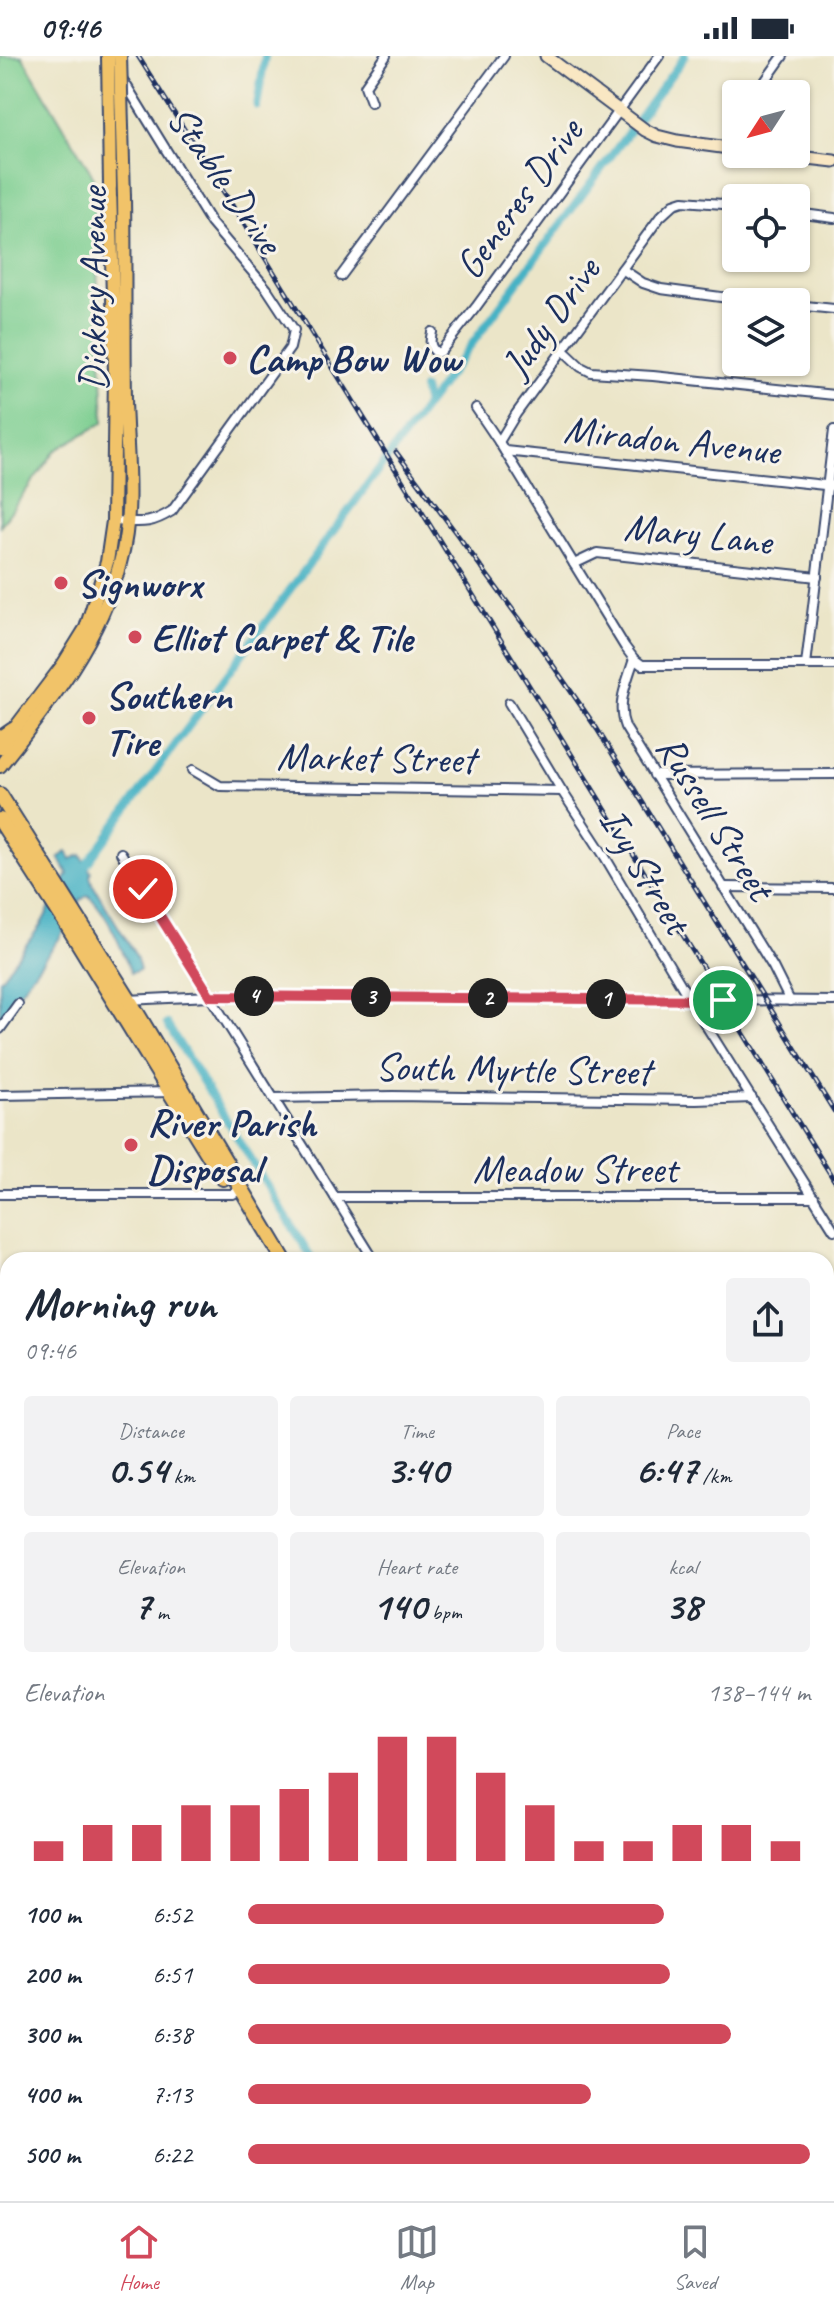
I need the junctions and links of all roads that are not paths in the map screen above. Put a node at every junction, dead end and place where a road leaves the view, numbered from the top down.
1 (108, 56) edge
2 (120, 56) edge
3 (386, 56) edge
4 (504, 56) edge
5 (546, 56) edge
6 (659, 56) edge
7 (783, 56) edge
8 (766, 80) edge
9 (371, 102) dead end
10 (623, 113) junction
11 (722, 147) edge
12 (810, 158) edge
13 (834, 161) edge
14 (722, 203) edge
15 (810, 215) edge
16 (834, 218) edge
17 (622, 269) junction
18 (341, 276) dead end
19 (722, 297) edge
20 (810, 306) edge
21 (834, 309) edge
22 (432, 332) dead end
23 (563, 350) junction
24 (834, 395) edge
25 (476, 408) dead end
26 (834, 430) edge
27 (499, 442) junction
28 (505, 451) junction
29 (831, 486) edge
30 (120, 522) junction
31 (574, 564) junction
32 (817, 577) junction
33 (634, 659) junction
34 (806, 665) junction
35 (834, 665) edge
36 (509, 703) dead end
37 (6, 734) edge
38 (0, 748) edge
39 (0, 766) edge
40 (193, 770) dead end
41 (834, 774) edge
42 (654, 775) junction
43 (562, 791) junction
44 (0, 795) edge
45 (1, 822) edge
46 (121, 853) dead end
47 (723, 887) junction
48 (834, 888) edge
49 (58, 899) junction
50 (210, 996) junction
51 (690, 1000) junction
52 (122, 1001) junction
53 (790, 1001) junction
54 (834, 1001) edge
55 (18, 1004) dead end
56 (0, 1029) edge
57 (176, 1092) junction
58 (0, 1095) edge
59 (273, 1098) junction
60 (752, 1098) junction
61 (237, 1192) junction
62 (0, 1194) edge
63 (335, 1197) junction
64 (814, 1197) junction
65 (834, 1230) edge
66 (270, 1252) edge
67 (278, 1252) edge
68 (369, 1252) edge

1 - 30 main road, Dickory Avenue, bridge
1 - 30 street, Stable Drive
2 - 30 main road, Dickory Avenue, bridge
3 - 9 street
4 - 18 street
5 - 10 street
6 - 10 street, Generes Drive
7 - 8 street
10 - 11 street
10 - 22 street, Generes Drive
12 - 13 street
14 - 17 street, Judy Drive
15 - 16 street
17 - 19 street
17 - 23 street, Judy Drive
20 - 21 street
23 - 24 street
23 - 27 street, Judy Drive
25 - 27 street, Judy Drive
26 - 29 street
27 - 28 street
28 - 29 street, Miradon Avenue
28 - 31 street
29 - 32 street
30 - 37 main road
30 - 39 main road
31 - 32 street, Mary Lane
31 - 33 street
32 - 34 street
33 - 34 street
33 - 42 street, Russell Street
34 - 35 street
36 - 43 street, Ivy Street
37 - 38 main road
40 - 43 street, Market Street
41 - 42 street
42 - 47 street, Russell Street
43 - 51 street, Ivy Street
44 - 49 highway
45 - 49 highway
46 - 50 street
47 - 48 street
47 - 53 street, Russell Street
49 - 52 highway
50 - 51 street
50 - 52 street
50 - 59 street
51 - 53 street
51 - 60 street, Ivy Street
52 - 57 highway
53 - 54 street
55 - 56 street
57 - 58 street
57 - 61 highway
59 - 60 street, South Myrtle Street
59 - 63 street
60 - 64 street, Ivy Street
61 - 62 street
61 - 66 highway
61 - 67 highway
63 - 64 street, Meadow Street
63 - 68 street
64 - 65 street, Ivy Street

